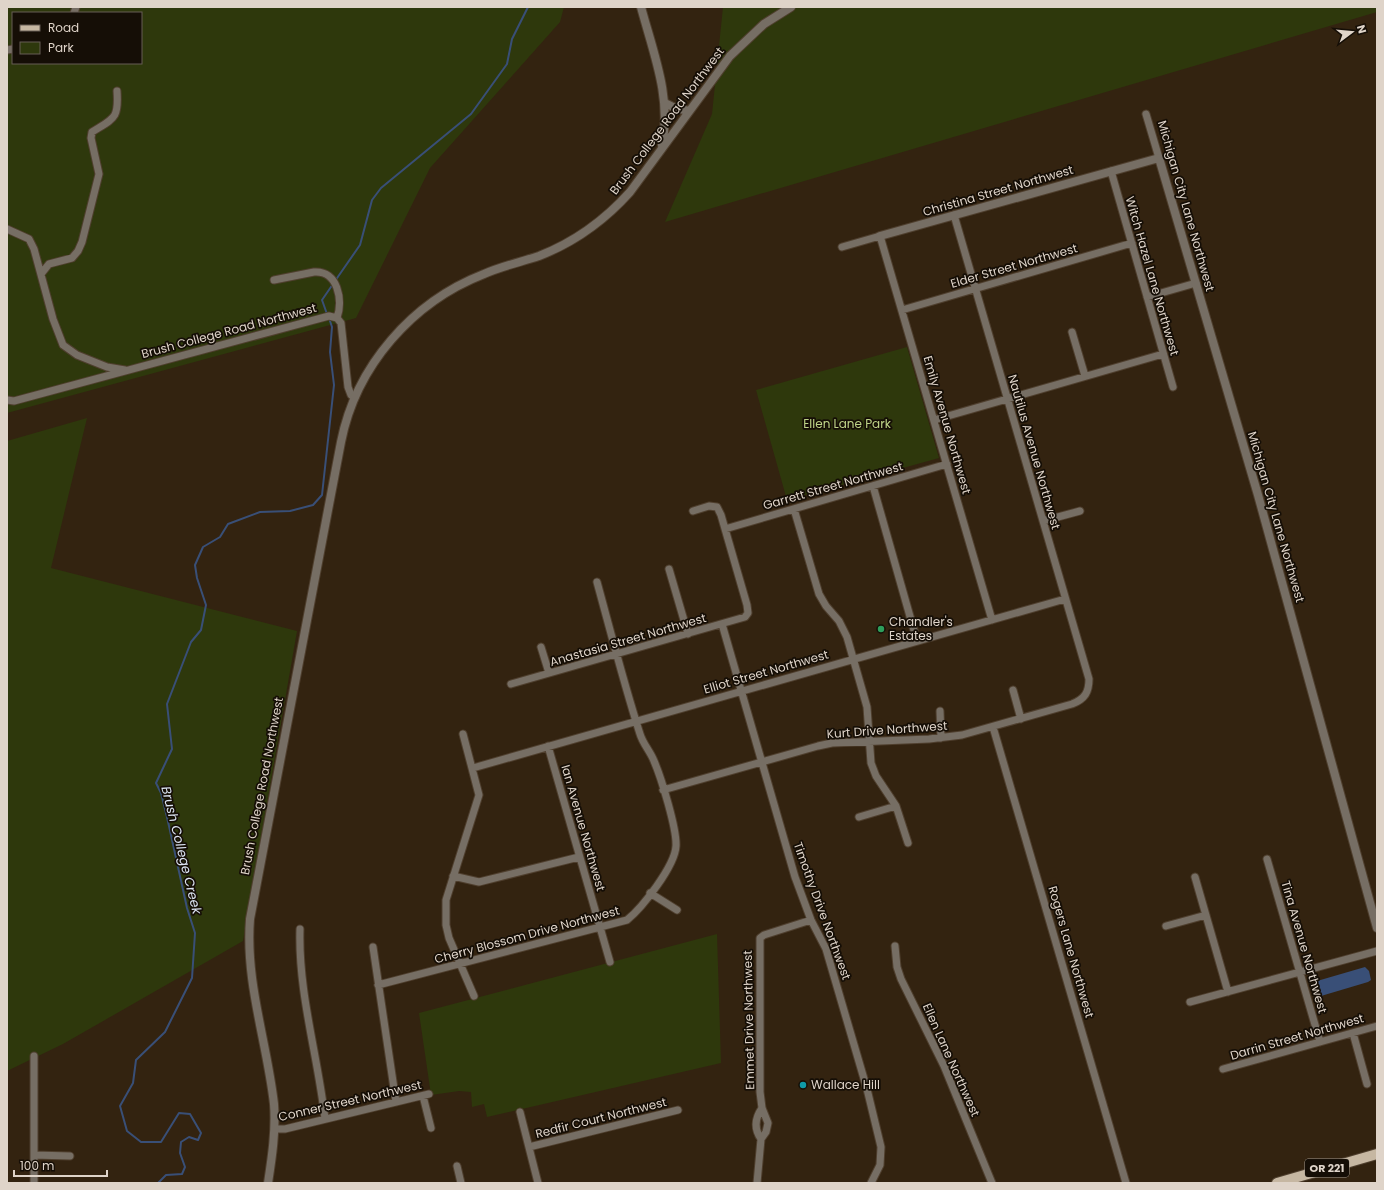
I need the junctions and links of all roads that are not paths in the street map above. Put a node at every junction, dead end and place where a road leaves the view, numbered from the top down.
1 (640, 7) edge
2 (791, 7) edge
3 (117, 91) dead end
4 (665, 103) junction
5 (688, 111) junction
6 (1146, 114) dead end
7 (662, 148) junction
8 (1159, 158) junction
9 (1111, 171) junction
10 (954, 215) junction
11 (7, 229) edge
12 (880, 236) junction
13 (1132, 243) junction
14 (842, 247) dead end
15 (40, 274) junction
16 (274, 280) dead end
17 (1196, 283) junction
18 (975, 288) junction
19 (1147, 297) junction
20 (902, 310) junction
21 (336, 318) junction
22 (1072, 332) dead end
23 (1163, 354) junction
24 (127, 371) junction
25 (1085, 376) junction
26 (1172, 387) dead end
27 (355, 397) junction
28 (1007, 399) junction
29 (7, 400) edge
30 (934, 420) junction
31 (947, 464) junction
32 (873, 486) junction
33 (794, 509) junction
34 (693, 511) dead end
35 (1080, 511) dead end
36 (1043, 521) junction
37 (725, 529) junction
38 (669, 569) dead end
39 (597, 582) dead end
40 (1066, 599) junction
41 (992, 620) junction
42 (722, 624) junction
43 (688, 634) junction
44 (917, 641) junction
45 (541, 647) dead end
46 (617, 654) junction
47 (853, 659) junction
48 (549, 674) junction
49 (511, 684) dead end
50 (1013, 690) dead end
51 (741, 691) junction
52 (1087, 694) joint
53 (940, 711) dead end
54 (1021, 719) junction
55 (636, 720) junction
56 (993, 727) junction
57 (463, 734) dead end
58 (941, 738) junction
59 (870, 741) junction
60 (548, 746) junction
61 (762, 762) junction
62 (473, 768) junction
63 (663, 790) junction
64 (896, 806) junction
65 (859, 817) dead end
66 (908, 843) dead end
67 (580, 857) junction
68 (1267, 859) dead end
69 (453, 876) junction
70 (1195, 877) dead end
71 (650, 893) junction
72 (677, 910) dead end
73 (1206, 915) junction
74 (811, 920) junction
75 (1166, 926) dead end
76 (600, 928) junction
77 (1377, 928) edge
78 (300, 929) dead end
79 (895, 946) dead end
80 (373, 947) dead end
81 (1377, 951) edge
82 (610, 962) dead end
83 (461, 963) junction
84 (1300, 972) junction
85 (378, 984) junction
86 (1228, 992) junction
87 (474, 996) dead end
88 (1190, 1002) dead end
89 (1377, 1026) edge
90 (1353, 1033) junction
91 (1320, 1042) junction
92 (34, 1056) dead end
93 (1223, 1069) dead end
94 (1367, 1084) dead end
95 (396, 1102) junction
96 (762, 1108) junction
97 (678, 1110) dead end
98 (520, 1112) dead end
99 (325, 1119) junction
100 (431, 1128) dead end
101 (275, 1129) junction
102 (761, 1139) junction
103 (529, 1147) junction
104 (1377, 1154) edge
105 (34, 1155) junction
106 (70, 1156) dead end
107 (457, 1166) dead end
108 (34, 1183) edge
109 (268, 1183) edge
110 (462, 1183) edge
111 (538, 1183) edge
112 (757, 1183) edge
113 (871, 1183) edge
114 (992, 1183) edge
115 (1126, 1183) edge
116 (1277, 1183) edge

1 - 4 street
2 - 5 street, Brush College Road Northwest
3 - 15 street
4 - 5 street
4 - 7 street
5 - 7 street, Brush College Road Northwest
6 - 8 street, Michigan City Lane Northwest
7 - 27 street, Brush College Road Northwest
8 - 9 street, Christina Street Northwest
8 - 17 street, Michigan City Lane Northwest
9 - 10 street, Christina Street Northwest
9 - 13 street, Witch Hazel Lane Northwest
10 - 12 street, Christina Street Northwest
10 - 18 street, Nautilus Avenue Northwest
11 - 15 street, Brush College Road Northwest
12 - 14 street, Christina Street Northwest
12 - 20 street, Emily Avenue Northwest
13 - 18 street, Elder Street Northwest
13 - 19 street, Witch Hazel Lane Northwest
15 - 24 street, Brush College Road Northwest
16 - 21 street
17 - 19 street
17 - 77 street, Michigan City Lane Northwest
18 - 20 street, Elder Street Northwest
18 - 28 street, Nautilus Avenue Northwest
19 - 23 street, Witch Hazel Lane Northwest
20 - 30 street, Emily Avenue Northwest
21 - 24 street, Brush College Road Northwest
21 - 27 street
22 - 25 street
23 - 25 street
23 - 26 street, Witch Hazel Lane Northwest
24 - 29 street, Brush College Road Northwest
25 - 28 street
27 - 101 street, Brush College Road Northwest
28 - 30 street
28 - 36 street, Nautilus Avenue Northwest
30 - 31 street, Emily Avenue Northwest
31 - 32 street, Garrett Street Northwest
31 - 41 street, Emily Avenue Northwest
32 - 33 street, Garrett Street Northwest
32 - 44 street
33 - 37 street, Garrett Street Northwest
33 - 47 street
34 - 37 street
35 - 36 street
36 - 40 street, Nautilus Avenue Northwest
37 - 42 street, Anastasia Street Northwest
38 - 43 street
39 - 46 street, Cherry Blossom Drive Northwest
40 - 41 street, Elliot Street Northwest
40 - 52 street, Nautilus Avenue Northwest
41 - 44 street, Elliot Street Northwest
42 - 43 street, Anastasia Street Northwest
42 - 51 street, Timothy Drive Northwest
43 - 46 street, Anastasia Street Northwest
44 - 47 street, Elliot Street Northwest
45 - 48 street
46 - 48 street, Anastasia Street Northwest
46 - 55 street, Cherry Blossom Drive Northwest
47 - 51 street, Elliot Street Northwest
47 - 59 street
48 - 49 street, Anastasia Street Northwest
50 - 54 street
51 - 55 street, Elliot Street Northwest
51 - 61 street, Timothy Drive Northwest
52 - 54 street, Kurt Drive Northwest
53 - 58 street
54 - 56 street, Kurt Drive Northwest
55 - 60 street, Elliot Street Northwest
55 - 63 street, Cherry Blossom Drive Northwest
56 - 58 street, Kurt Drive Northwest
56 - 115 street, Rogers Lane Northwest
57 - 62 street
58 - 59 street, Kurt Drive Northwest
59 - 61 street, Kurt Drive Northwest
59 - 64 street
60 - 62 street, Elliot Street Northwest
60 - 67 street, Ian Avenue Northwest
61 - 63 street, Kurt Drive Northwest
61 - 74 street, Timothy Drive Northwest
62 - 69 street
63 - 71 street, Cherry Blossom Drive Northwest
64 - 65 street
64 - 66 street
67 - 69 street
67 - 76 street, Ian Avenue Northwest
68 - 84 street, Tina Avenue Northwest
69 - 83 street
70 - 73 street
71 - 72 street
71 - 76 street, Cherry Blossom Drive Northwest
73 - 75 street
73 - 86 street
74 - 96 street, Emmet Drive Northwest
74 - 113 street, Timothy Drive Northwest
76 - 82 street, Ian Avenue Northwest
76 - 83 street, Cherry Blossom Drive Northwest
78 - 99 street
79 - 114 street, Ellen Lane Northwest
80 - 85 street
81 - 84 street
83 - 85 street, Cherry Blossom Drive Northwest
83 - 87 street
84 - 86 street
84 - 91 street, Tina Avenue Northwest
85 - 95 street
86 - 88 street
89 - 90 street, Darrin Street Northwest
90 - 91 street, Darrin Street Northwest
90 - 94 street
91 - 93 street, Darrin Street Northwest
92 - 105 street
95 - 99 street, Conner Street Northwest
95 - 100 street, Conner Street Northwest
96 - 102 street, Emmet Drive Northwest
96 - 102 street, Emmet Drive Northwest
97 - 103 street, Redfir Court Northwest
98 - 103 street
99 - 101 street, Conner Street Northwest
101 - 109 street, Brush College Road Northwest
102 - 112 street, Emmet Drive Northwest
103 - 111 street
104 - 116 main road, OR 221
105 - 106 street
105 - 108 street
107 - 110 street

